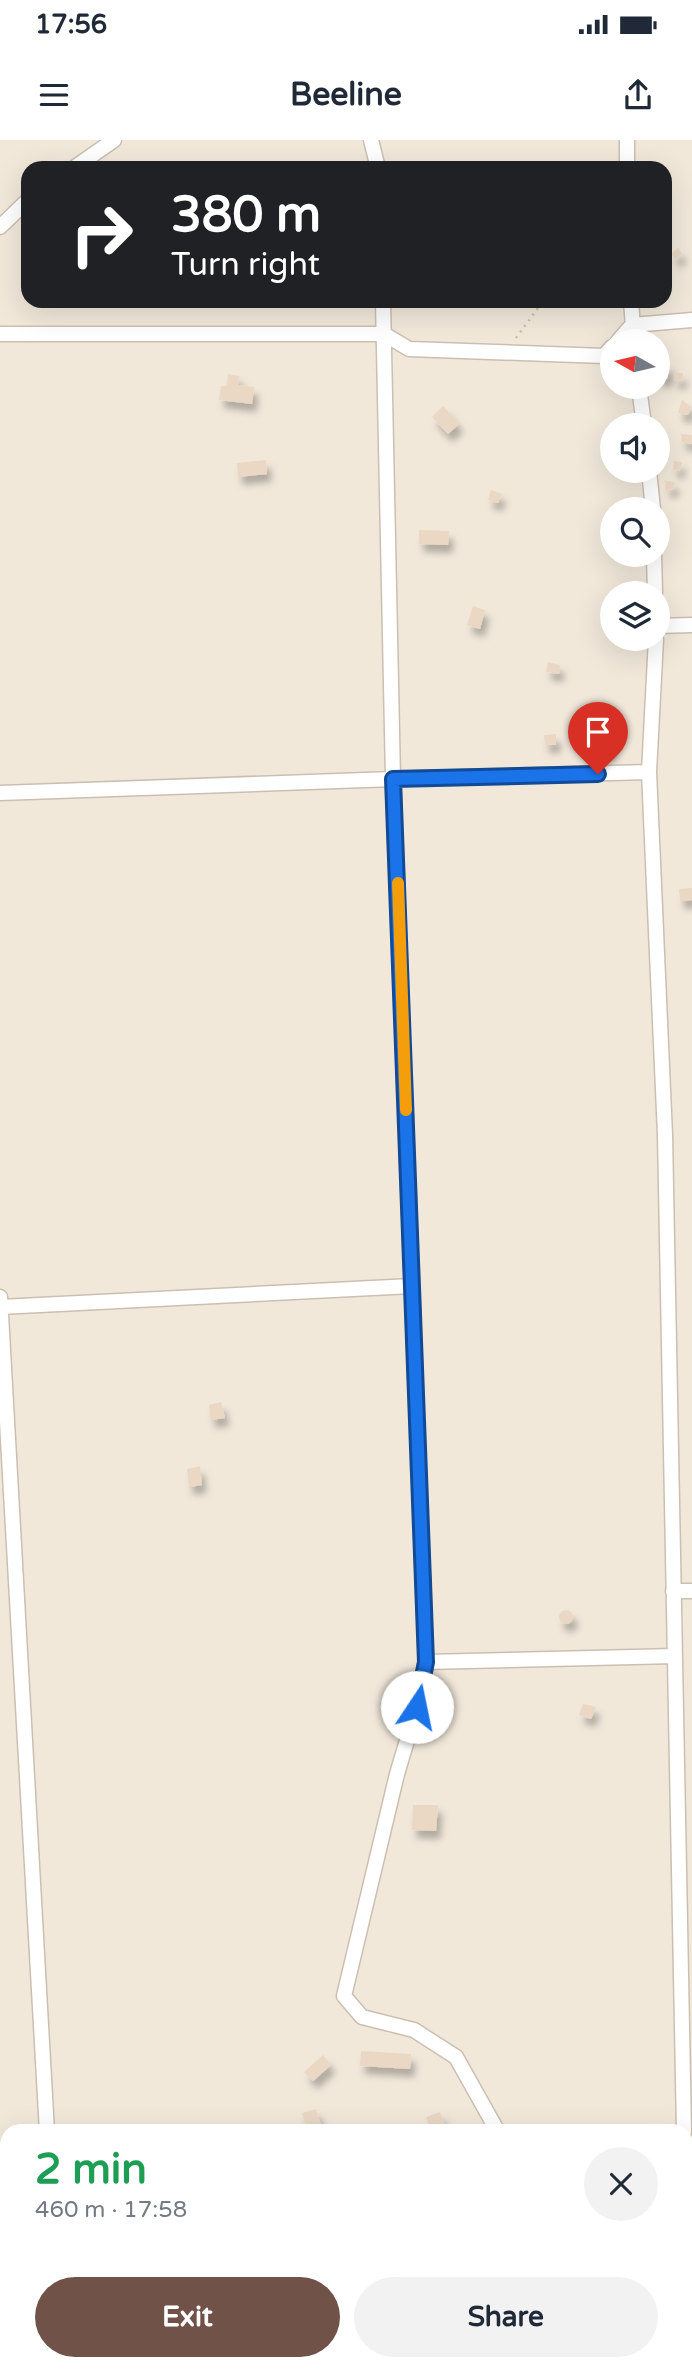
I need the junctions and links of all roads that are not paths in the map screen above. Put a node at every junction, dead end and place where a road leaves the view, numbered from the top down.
1 (114, 140) edge
2 (371, 140) edge
3 (627, 140) edge
4 (84, 161) edge
5 (376, 161) edge
6 (628, 161) edge
7 (21, 207) edge
8 (0, 227) edge
9 (383, 308) edge
10 (631, 308) edge
11 (692, 320) edge
12 (632, 325) junction
13 (628, 329) edge
14 (632, 329) edge
15 (0, 334) edge
16 (384, 334) junction
17 (600, 356) edge
18 (692, 625) edge
19 (670, 626) edge
20 (655, 651) edge
21 (649, 772) junction
22 (393, 779) junction
23 (0, 793) edge
24 (412, 1286) junction
25 (0, 1297) edge
26 (0, 1307) edge
27 (673, 1591) junction
28 (692, 1591) edge
29 (675, 1656) junction
30 (426, 1662) junction
31 (47, 2124) edge
32 (494, 2124) edge
33 (684, 2124) edge

1 - 4 street
2 - 5 street
3 - 6 street
7 - 8 street
9 - 16 street
10 - 12 street
11 - 12 street
12 - 13 street
12 - 14 street
15 - 16 street
16 - 17 street
16 - 22 street
18 - 19 street
20 - 21 street
21 - 22 street
21 - 27 street
22 - 23 street
22 - 24 street
24 - 26 street
24 - 30 street
25 - 26 street
26 - 31 street
27 - 28 street
27 - 29 street
29 - 30 street
29 - 33 street
30 - 32 street

